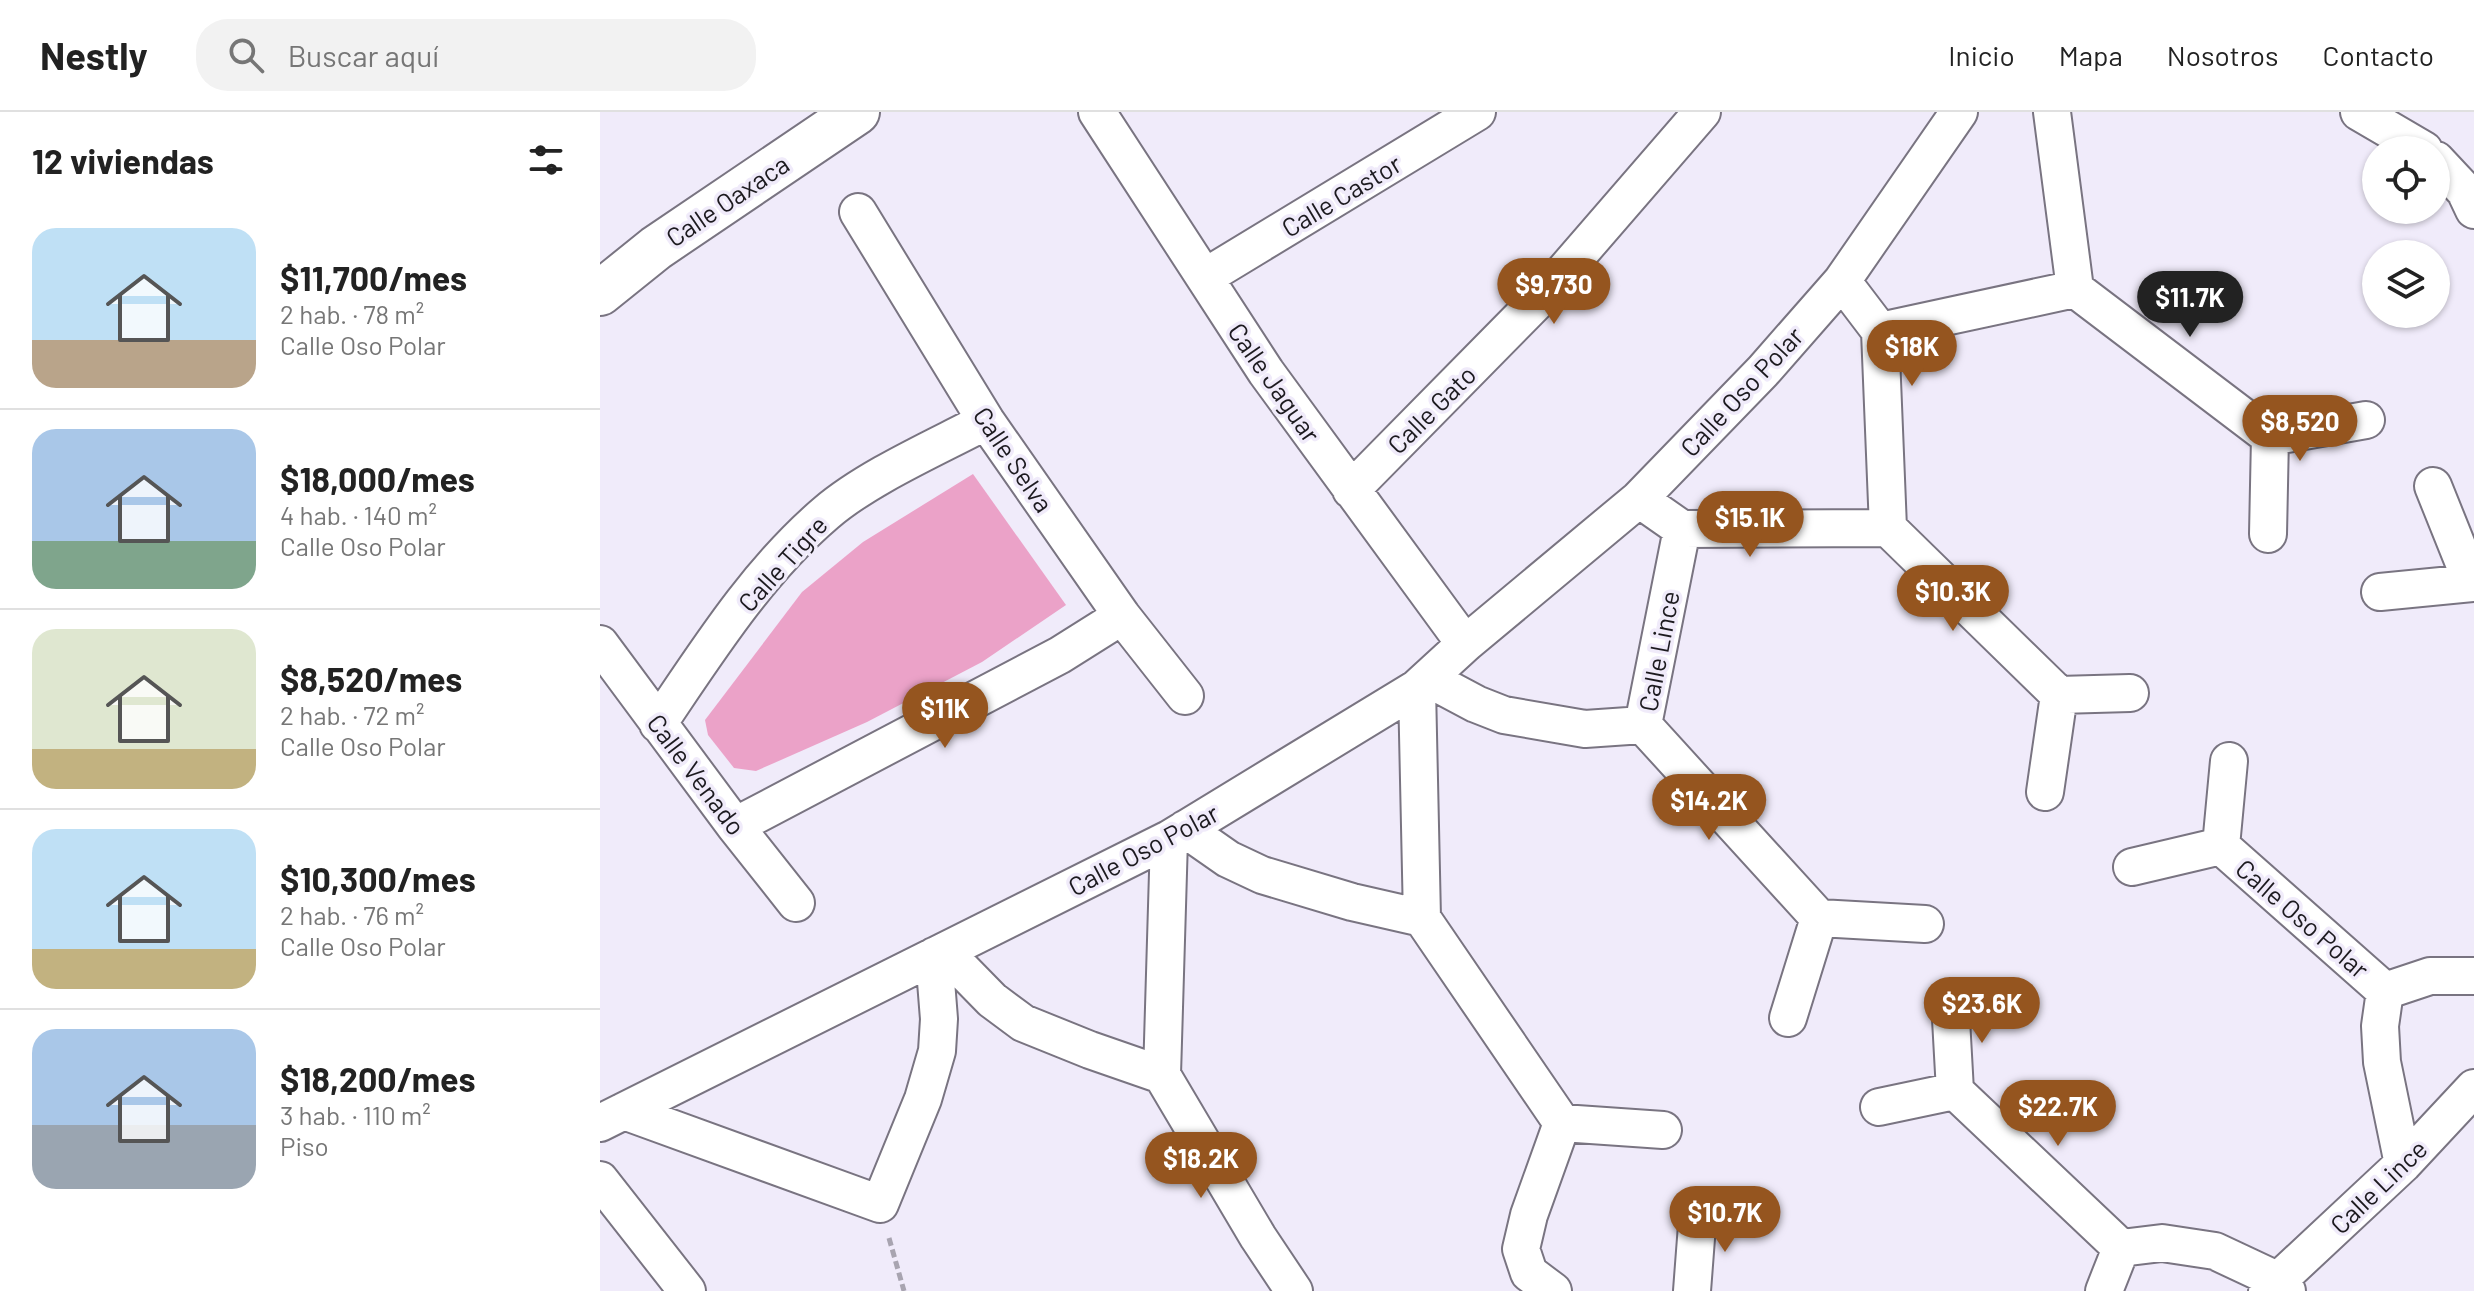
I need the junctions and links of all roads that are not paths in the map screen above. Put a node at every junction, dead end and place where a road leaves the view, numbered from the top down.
1 (857, 112) edge
2 (1097, 112) edge
3 (1477, 112) edge
4 (1702, 112) edge
5 (1959, 112) edge
6 (2052, 112) edge
7 (2359, 112) edge
8 (2400, 136) edge
9 (2450, 175) edge
10 (2474, 210) edge
11 (858, 212) dead end
12 (1205, 277) junction
13 (1842, 281) junction
14 (2075, 289) junction
15 (600, 293) edge
16 (1880, 331) junction
17 (2366, 420) dead end
18 (986, 421) junction
19 (2270, 437) junction
20 (2433, 486) dead end
21 (1351, 490) junction
22 (1639, 499) junction
23 (1888, 528) junction
24 (1682, 529) junction
25 (2268, 534) dead end
26 (2473, 584) edge
27 (2380, 592) dead end
28 (1122, 616) junction
29 (600, 644) edge
30 (1465, 644) junction
31 (1423, 684) junction
32 (2130, 693) dead end
33 (2059, 695) junction
34 (1185, 696) dead end
35 (658, 724) junction
36 (1643, 725) junction
37 (2229, 761) dead end
38 (2045, 792) dead end
39 (735, 826) junction
40 (1177, 834) junction
41 (2221, 846) junction
42 (2132, 867) dead end
43 (796, 903) dead end
44 (1422, 918) junction
45 (1819, 918) junction
46 (1925, 924) dead end
47 (939, 954) junction
48 (2474, 976) edge
49 (2385, 991) junction
50 (1950, 1001) dead end
51 (1788, 1018) dead end
52 (1162, 1075) junction
53 (2474, 1088) edge
54 (1955, 1091) junction
55 (1879, 1107) dead end
56 (612, 1117) edge
57 (1562, 1123) junction
58 (1663, 1130) dead end
59 (2403, 1164) junction
60 (600, 1180) edge
61 (1698, 1212) dead end
62 (2121, 1248) junction
63 (2278, 1288) edge
64 (687, 1291) edge
65 (1294, 1291) edge
66 (1553, 1291) edge
67 (1692, 1291) edge
68 (2104, 1291) edge

1 - 15 street, Calle Oaxaca
2 - 12 street, Calle Jaguar
3 - 12 street, Calle Castor
4 - 21 street, Calle Gato
5 - 13 street, Calle Oso Polar
6 - 14 street
7 - 8 street
9 - 10 street
11 - 18 street, Calle Selva
12 - 21 street, Calle Jaguar
13 - 16 street
13 - 22 street, Calle Oso Polar
14 - 16 street
14 - 19 street
16 - 23 street
17 - 19 street
18 - 28 street, Calle Selva
18 - 35 street, Calle Tigre
19 - 25 street
20 - 26 street
21 - 30 street, Calle Jaguar
22 - 24 street
22 - 30 street, Calle Oso Polar
23 - 24 street
23 - 33 street
24 - 36 street, Calle Lince
26 - 27 street
28 - 34 street, Calle Selva
28 - 39 street
29 - 35 street, Calle Venado
30 - 31 street, Calle Oso Polar
31 - 36 street, Calle Lince
31 - 40 street, Calle Oso Polar
31 - 44 street
32 - 33 street
33 - 38 street
35 - 39 street, Calle Venado
36 - 45 street, Calle Lince
37 - 41 street, Calle Oso Polar
39 - 43 street, Calle Venado
40 - 44 street
40 - 47 street, Calle Oso Polar
40 - 52 street
41 - 42 street, Calle Oso Polar
41 - 49 street, Calle Oso Polar
44 - 57 street
45 - 46 street
45 - 51 street
47 - 52 street
47 - 56 street, Calle Oso Polar
47 - 56 street
48 - 49 street, Calle Oso Polar
49 - 59 street, Calle Oso Polar
50 - 54 street
52 - 65 street
53 - 59 street, Calle Lince
54 - 55 street
54 - 62 street
57 - 58 street
57 - 66 street
59 - 63 street, Calle Lince
60 - 64 street
61 - 67 street
62 - 63 street, Calle Lince
62 - 68 street

